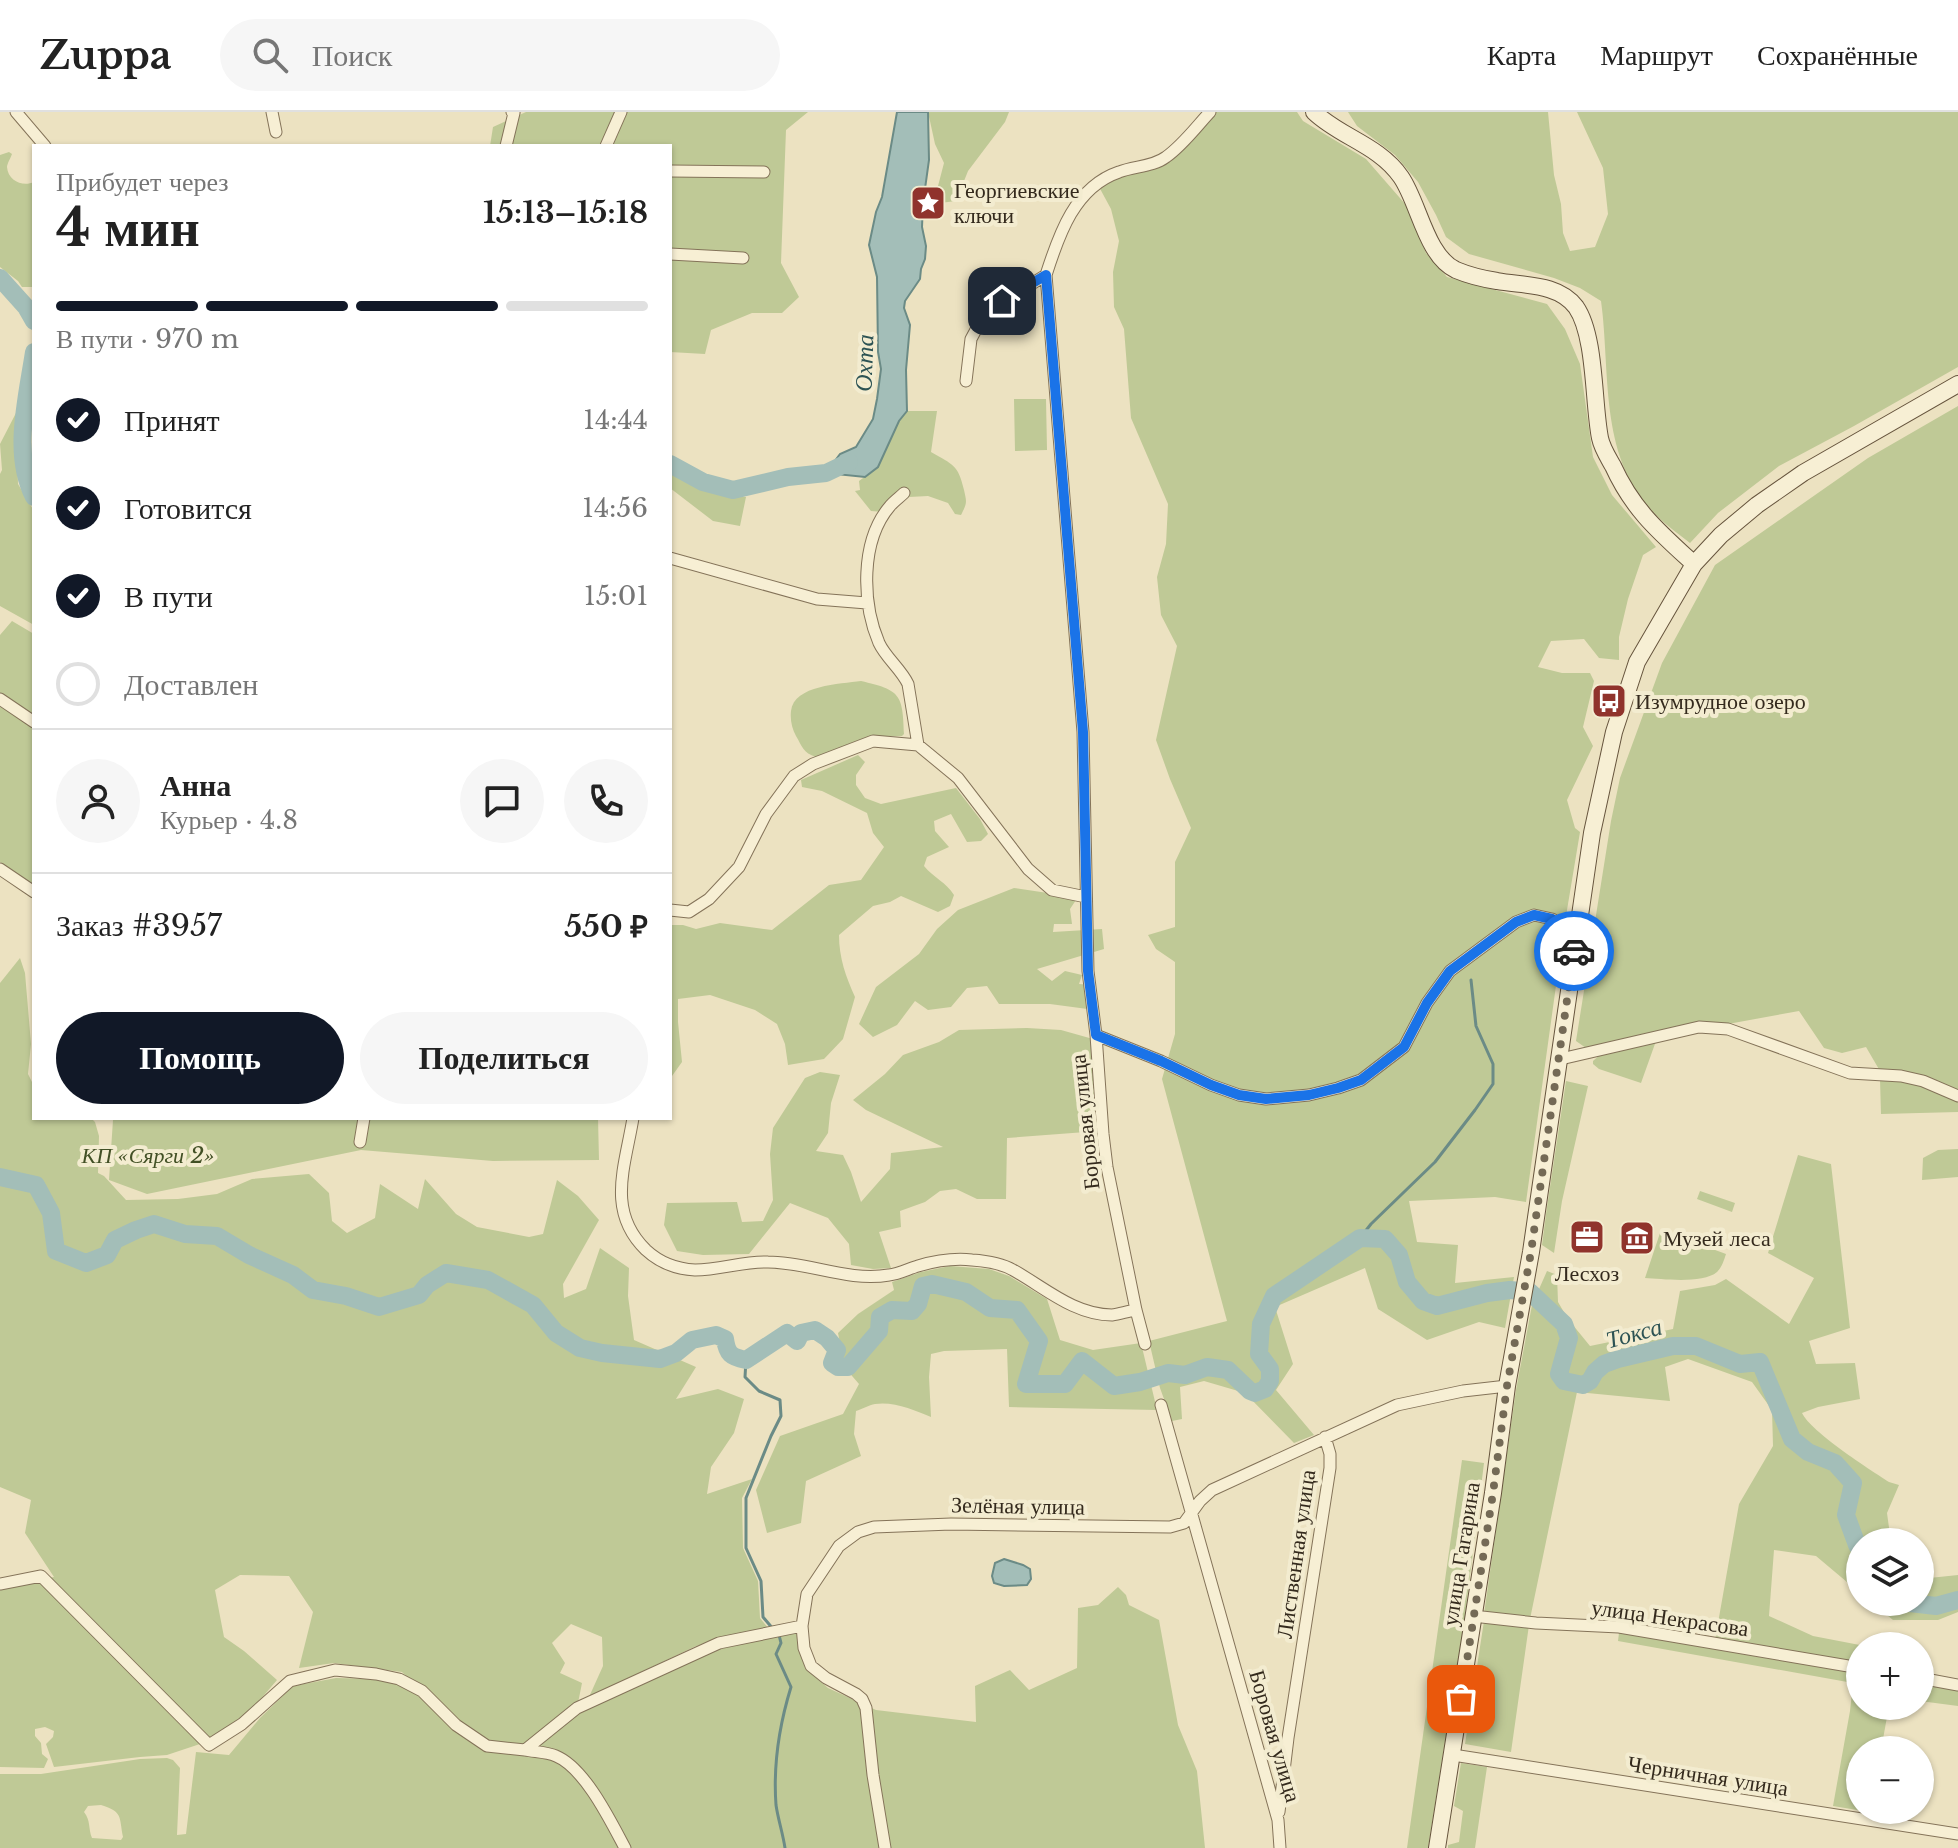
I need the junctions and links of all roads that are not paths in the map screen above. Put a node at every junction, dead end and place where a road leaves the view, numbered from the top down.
1 (16, 112) edge
2 (272, 112) edge
3 (513, 112) edge
4 (621, 112) edge
5 (1210, 112) edge
6 (1314, 112) edge
7 (276, 132) dead end
8 (43, 144) edge
9 (506, 144) edge
10 (607, 144) edge
11 (672, 171) edge
12 (764, 172) dead end
13 (672, 254) edge
14 (743, 258) dead end
15 (1046, 275) junction
16 (966, 381) dead end
17 (1958, 384) edge
18 (904, 493) dead end
19 (672, 559) edge
20 (1694, 564) junction
21 (867, 603) junction
22 (0, 699) edge
23 (32, 721) edge
24 (918, 745) junction
25 (0, 869) edge
26 (32, 891) edge
27 (1086, 897) junction
28 (672, 908) edge
29 (1576, 934) junction
30 (1096, 1035) junction
31 (1558, 1061) junction
32 (1958, 1096) edge
33 (364, 1120) edge
34 (633, 1120) edge
35 (360, 1142) dead end
36 (1136, 1310) junction
37 (1145, 1344) dead end
38 (1507, 1386) junction
39 (1161, 1405) dead end
40 (1325, 1437) junction
41 (1192, 1514) junction
42 (0, 1584) edge
43 (1473, 1616) junction
44 (802, 1626) junction
45 (1846, 1666) edge
46 (1934, 1681) edge
47 (1958, 1685) edge
48 (525, 1750) junction
49 (1453, 1755) junction
50 (1278, 1820) junction
51 (1958, 1834) edge
52 (625, 1848) edge
53 (885, 1848) edge
54 (1280, 1848) edge
55 (1437, 1848) edge

1 - 8 street
2 - 7 street
3 - 9 street
4 - 10 street
5 - 15 street, Боровая улица
6 - 20 main road
11 - 12 street
13 - 14 street
15 - 16 street
15 - 27 street, Боровая улица
17 - 20 main road, улица Гагарина
18 - 21 street
19 - 21 street
20 - 29 main road, улица Гагарина
21 - 24 street
22 - 23 street
24 - 27 street
24 - 28 street
25 - 26 street
27 - 30 street, Боровая улица
29 - 30 street
29 - 31 main road, улица Гагарина
30 - 36 street, Боровая улица
31 - 32 street
31 - 38 main road, улица Гагарина
33 - 35 street
34 - 36 street
36 - 37 street, Боровая улица
38 - 40 street, Зелёная улица
38 - 43 main road, улица Гагарина
39 - 41 street, Боровая улица
40 - 41 street, Зелёная улица
40 - 50 street, Лиственная улица
41 - 44 street, Зелёная улица
41 - 50 street, Боровая улица
42 - 48 street
43 - 45 street, улица Некрасова
43 - 49 main road, улица Гагарина
44 - 48 street
44 - 53 street, Зелёная улица
46 - 47 street
48 - 52 street
49 - 51 street, Черничная улица
49 - 55 main road, улица Гагарина
50 - 54 street, Боровая улица

